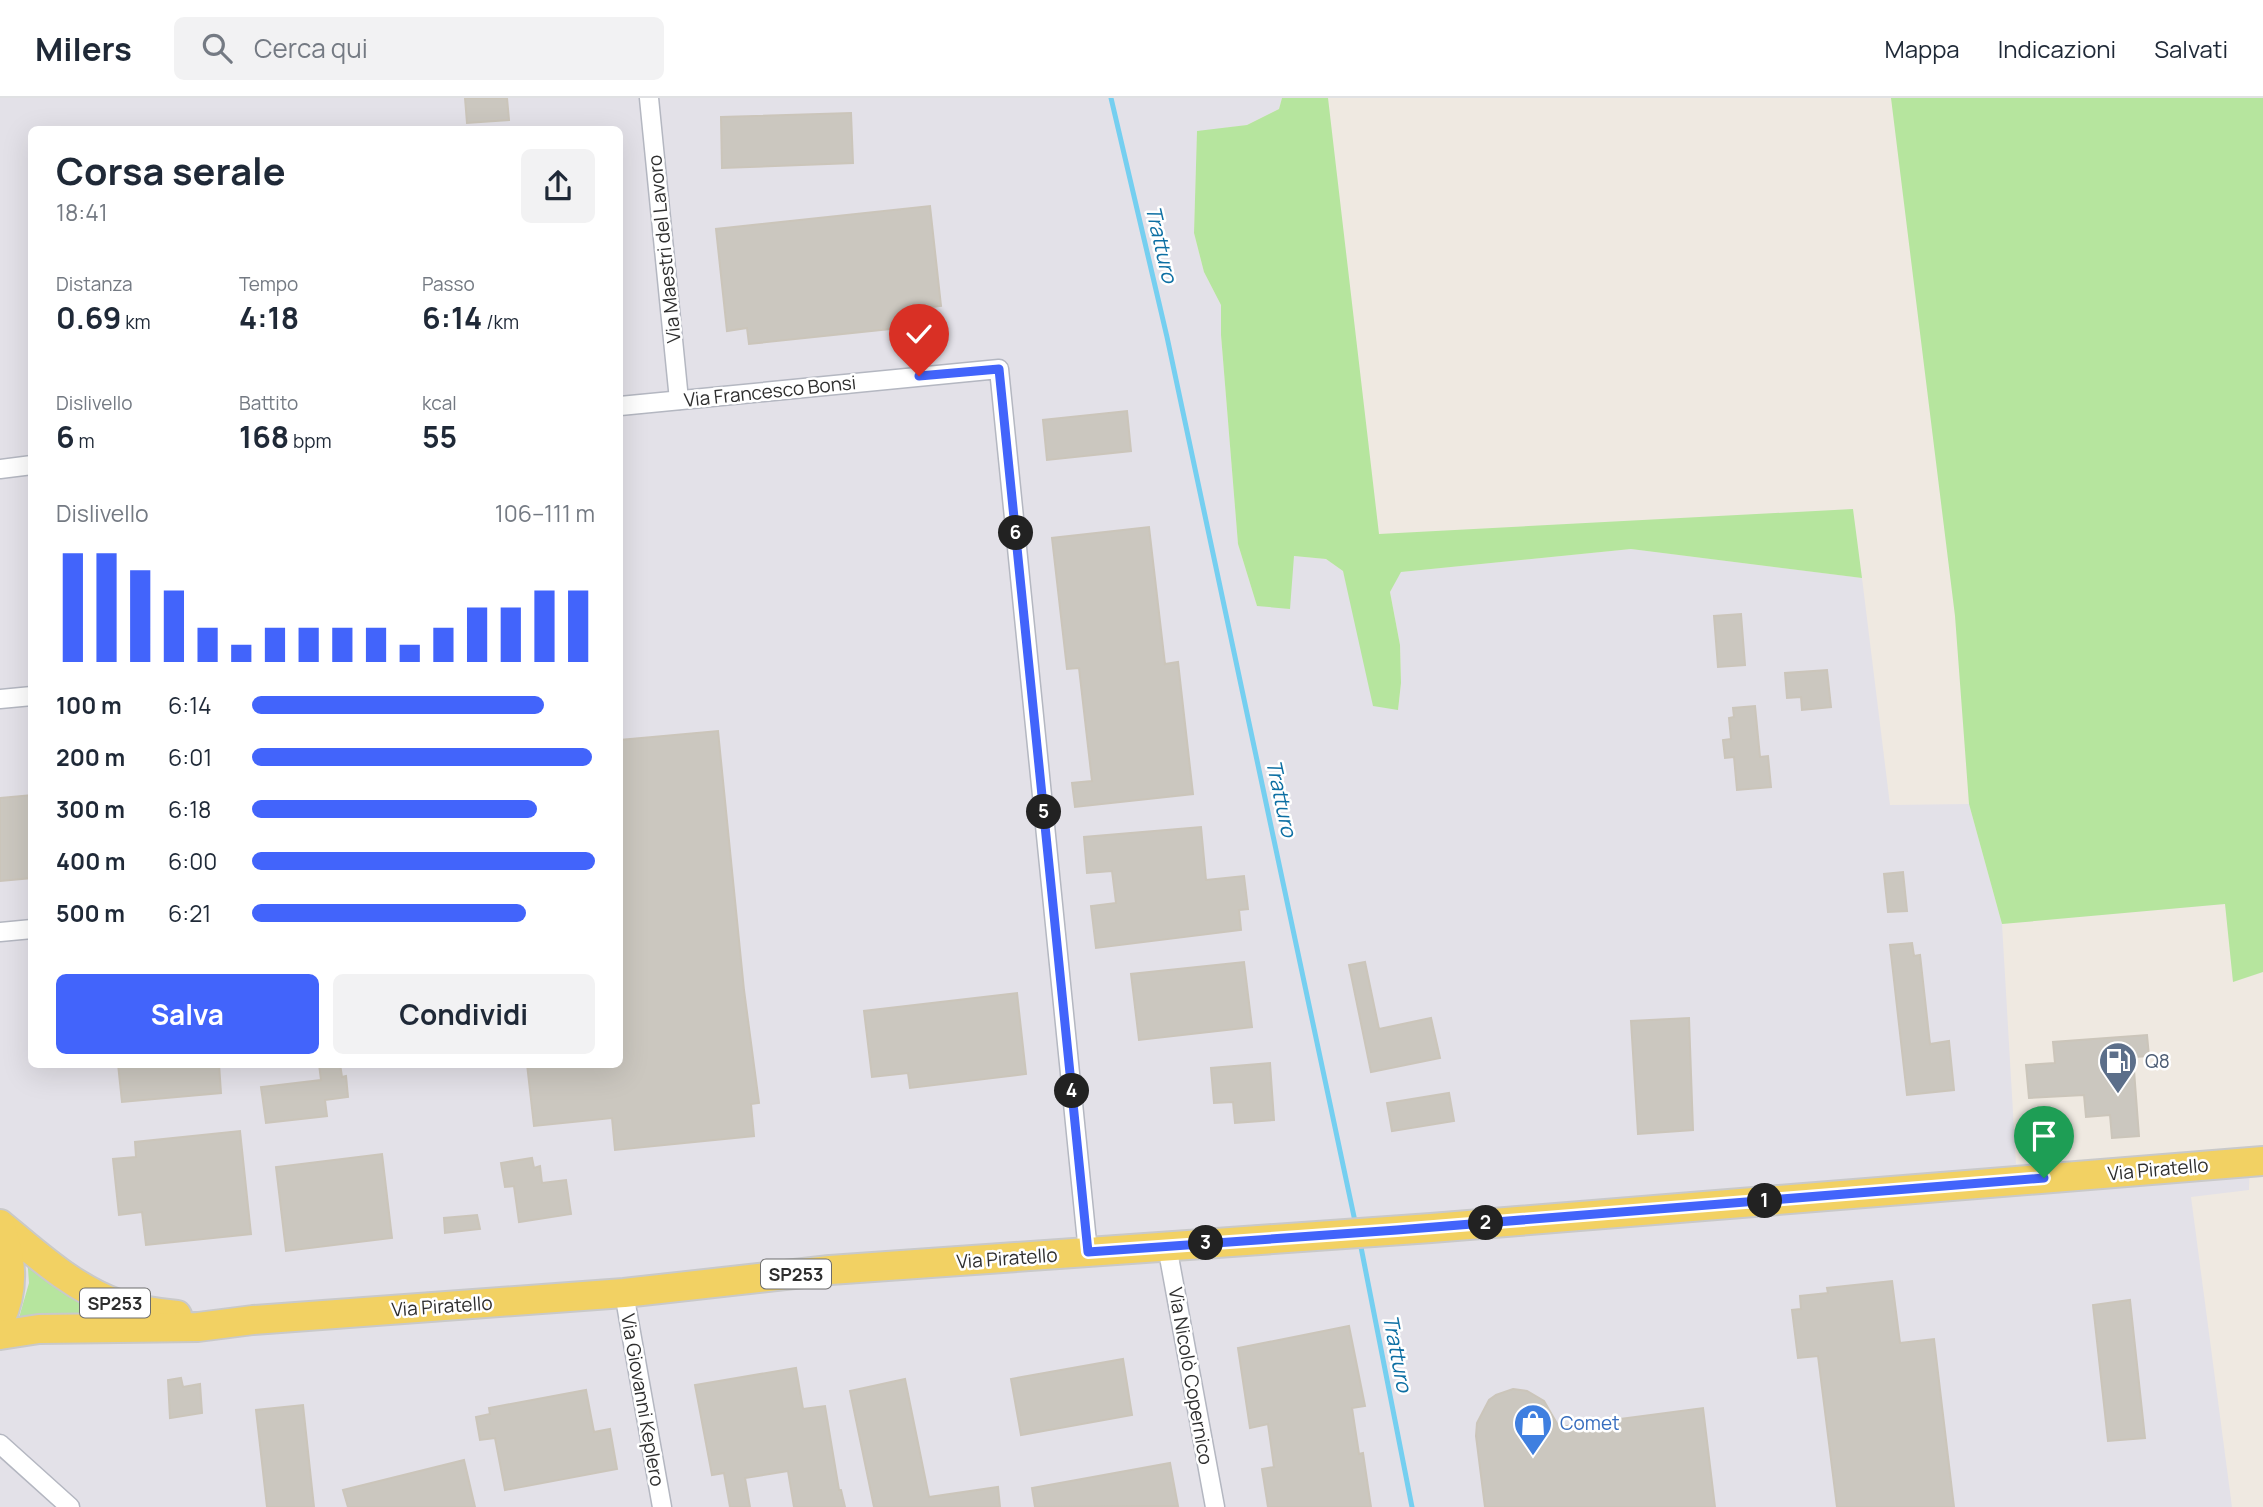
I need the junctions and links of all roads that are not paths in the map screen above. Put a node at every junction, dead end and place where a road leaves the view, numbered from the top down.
1 (649, 98) edge
2 (679, 400) junction
3 (623, 406) edge
4 (28, 466) edge
5 (0, 469) edge
6 (28, 696) edge
7 (0, 699) edge
8 (28, 929) edge
9 (0, 932) edge
10 (2263, 1161) edge
11 (0, 1225) edge
12 (1167, 1246) junction
13 (1088, 1252) junction
14 (624, 1293) junction
15 (0, 1320) edge
16 (253, 1320) junction
17 (0, 1335) edge
18 (0, 1444) edge
19 (0, 1457) edge
20 (47, 1489) junction
21 (70, 1507) edge
22 (662, 1507) edge
23 (1215, 1507) edge

1 - 2 street, Via Maestri del Lavoro
2 - 3 street, Via Francesco Bonsi
2 - 13 street, Via Francesco Bonsi
4 - 5 street
6 - 7 street
8 - 9 street
10 - 12 main road, Via Piratello / SP253
11 - 15 main road, SP253
11 - 16 main road, Via Piratello / SP253
12 - 13 main road, Via Piratello / SP253
12 - 23 street, Via Nicolò Copernico
13 - 14 main road, Via Piratello / SP253
14 - 16 main road, Via Piratello / SP253
14 - 22 street, Via Giovanni Keplero
16 - 17 main road, Via Piratello / SP253
18 - 20 street
19 - 20 street
20 - 21 street

